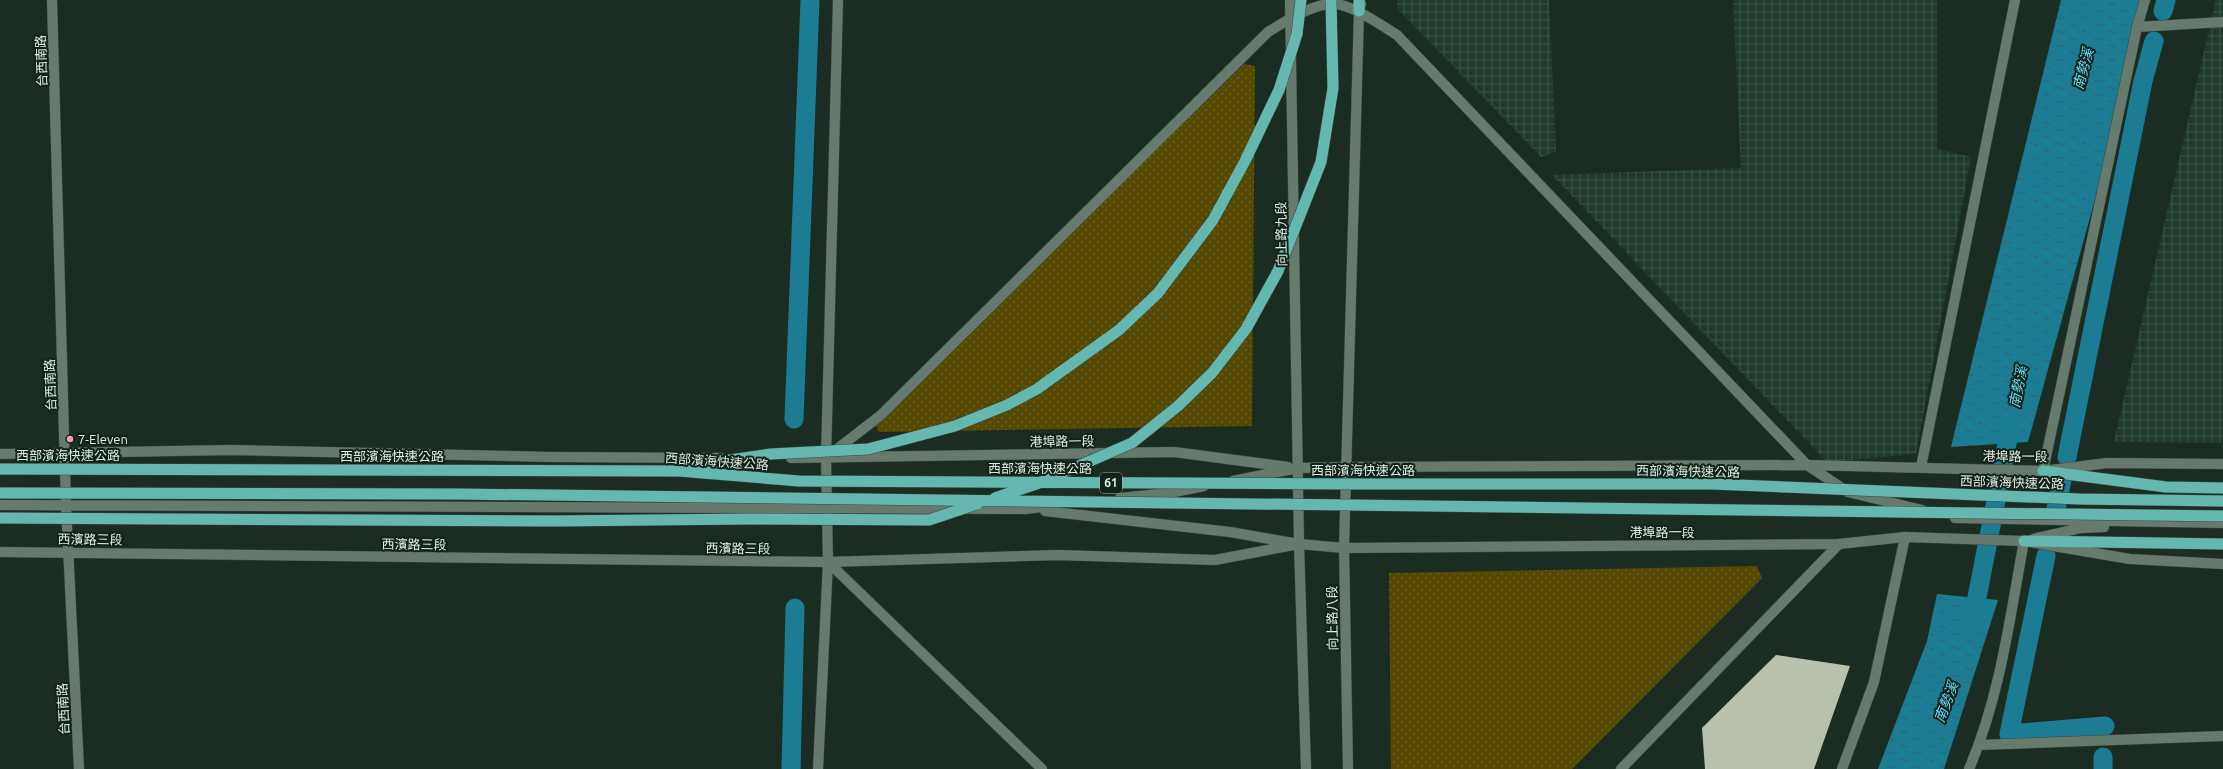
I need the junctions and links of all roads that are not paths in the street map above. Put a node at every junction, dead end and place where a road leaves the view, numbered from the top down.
1 (52, 0) edge
2 (838, 0) edge
3 (1290, 0) edge
4 (1301, 0) edge
5 (1331, 0) edge
6 (1355, 0) edge
7 (2015, 0) edge
8 (2145, 0) edge
9 (1360, 4) edge
10 (1291, 17) junction
11 (2223, 22) edge
12 (2137, 27) junction
13 (0, 454) edge
14 (65, 454) junction
15 (826, 458) junction
16 (2223, 464) edge
17 (1807, 465) junction
18 (1346, 467) junction
19 (1921, 467) junction
20 (1298, 468) junction
21 (0, 469) edge
22 (679, 471) junction
23 (2044, 471) junction
24 (2223, 488) edge
25 (0, 493) edge
26 (2223, 501) edge
27 (0, 505) edge
28 (66, 506) junction
29 (1026, 509) junction
30 (827, 510) junction
31 (2223, 516) edge
32 (0, 518) edge
33 (2208, 523) junction
34 (2223, 523) edge
35 (1906, 537) junction
36 (2024, 541) junction
37 (1299, 544) junction
38 (1839, 544) junction
39 (2223, 544) edge
40 (1344, 548) junction
41 (0, 552) edge
42 (69, 552) junction
43 (828, 562) junction
44 (2223, 564) edge
45 (2223, 736) edge
46 (1979, 745) junction
47 (79, 769) edge
48 (818, 769) edge
49 (1042, 769) edge
50 (1306, 769) edge
51 (1348, 769) edge
52 (1621, 769) edge
53 (1842, 769) edge
54 (1969, 769) edge

1 - 14 street, 台西南路
2 - 15 street
3 - 10 street, 向上路九段
4 - 22 highway, bridge
5 - 32 highway, bridge
6 - 9 street
7 - 19 street
8 - 12 street
9 - 10 street
9 - 17 street
9 - 18 street
10 - 15 street
10 - 20 street, 向上路九段
11 - 12 street
12 - 23 street
13 - 14 street
14 - 15 street
14 - 28 street, 台西南路
15 - 20 street, 港埠路一段
15 - 30 street
16 - 23 street, 港埠路一段
17 - 18 street, 港埠路一段
17 - 19 street, 港埠路一段
17 - 33 street, 港埠路一段
18 - 20 street, 港埠路一段
18 - 40 street, 向上路八段
19 - 23 street, 港埠路一段
20 - 29 street, 港埠路一段
20 - 37 street
21 - 22 highway, 西部濱海快速公路 / 61, bridge
22 - 26 highway, 西部濱海快速公路 / 61, bridge
23 - 24 highway
25 - 31 highway, 61, bridge
27 - 28 street
28 - 30 street
28 - 42 street, 台西南路
29 - 30 street, 港埠路一段
29 - 37 street, 港埠路一段
30 - 43 street
33 - 34 street, 港埠路一段
33 - 36 street, 港埠路一段
35 - 36 street, 港埠路一段
35 - 38 street, 港埠路一段
35 - 53 street
36 - 39 highway
36 - 44 street, 港埠路一段
36 - 46 street
37 - 40 street, 港埠路一段
37 - 43 street, 港埠路一段
37 - 50 street
38 - 40 street, 港埠路一段
38 - 52 street
40 - 51 street, 向上路八段
41 - 42 street, 西濱路三段
42 - 43 street, 西濱路三段
42 - 47 street, 台西南路
43 - 48 street
43 - 49 street
45 - 46 street
46 - 54 street

